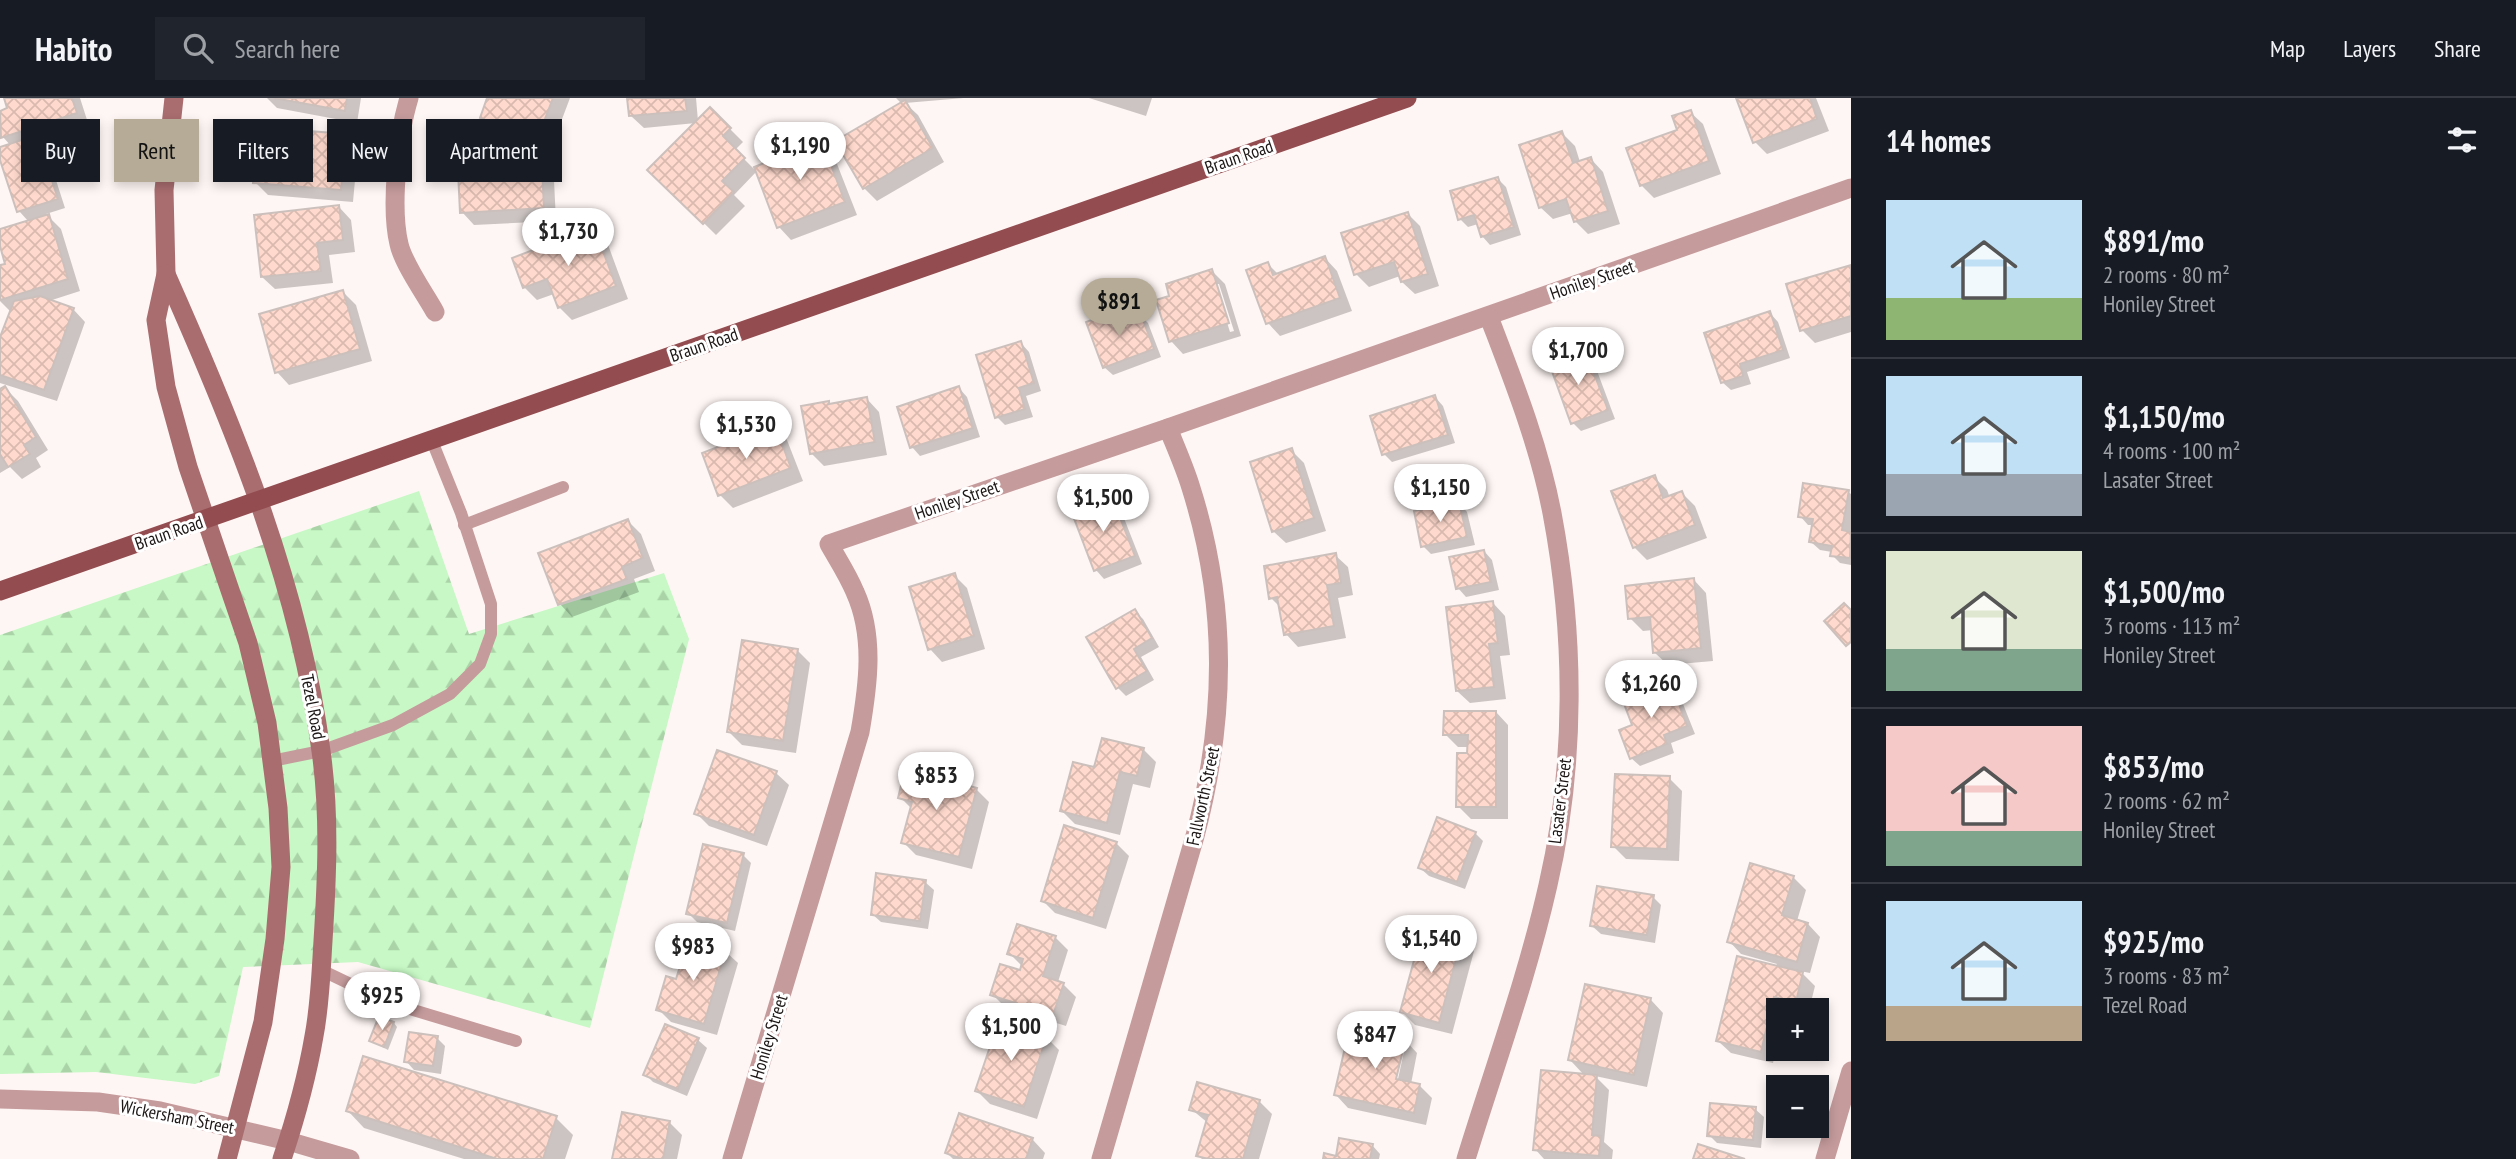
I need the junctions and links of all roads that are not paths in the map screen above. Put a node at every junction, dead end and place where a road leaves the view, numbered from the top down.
1 (174, 98) edge
2 (409, 98) edge
3 (1407, 98) edge
4 (1851, 188) edge
5 (166, 274) junction
6 (435, 312) dead end
7 (1489, 317) junction
8 (1168, 428) junction
9 (432, 441) junction
10 (563, 487) dead end
11 (260, 501) junction
12 (206, 520) junction
13 (464, 524) junction
14 (0, 591) edge
15 (321, 751) junction
16 (272, 761) junction
17 (321, 970) junction
18 (516, 1041) dead end
19 (1851, 1071) edge
20 (0, 1099) edge
21 (237, 1129) junction
22 (285, 1150) edge
23 (227, 1159) edge
24 (350, 1159) edge
25 (732, 1159) edge
26 (1101, 1159) edge
27 (1466, 1159) edge
28 (1825, 1159) edge

1 - 5 main road, Tezel Road
2 - 6 street
3 - 9 main road, Braun Road
4 - 7 street, Honiley Street
5 - 11 main road, Tezel Road
5 - 12 main road, Tezel Road
7 - 8 street, Honiley Street
7 - 27 street, Lasater Street
8 - 25 street, Honiley Street
8 - 26 street, Fallworth Street
9 - 11 main road, Braun Road
9 - 13 lane
10 - 13 lane
11 - 12 main road, Braun Road
11 - 15 main road, Tezel Road
12 - 14 main road, Braun Road
12 - 16 main road, Tezel Road
13 - 15 lane
15 - 16 lane
15 - 17 main road, Tezel Road
16 - 21 main road, Tezel Road
17 - 18 lane
17 - 22 main road, Tezel Road
19 - 28 street
20 - 21 street, Wickersham Street
21 - 22 street, Wickersham Street
21 - 23 main road, Tezel Road
22 - 24 street, Wickersham Street

